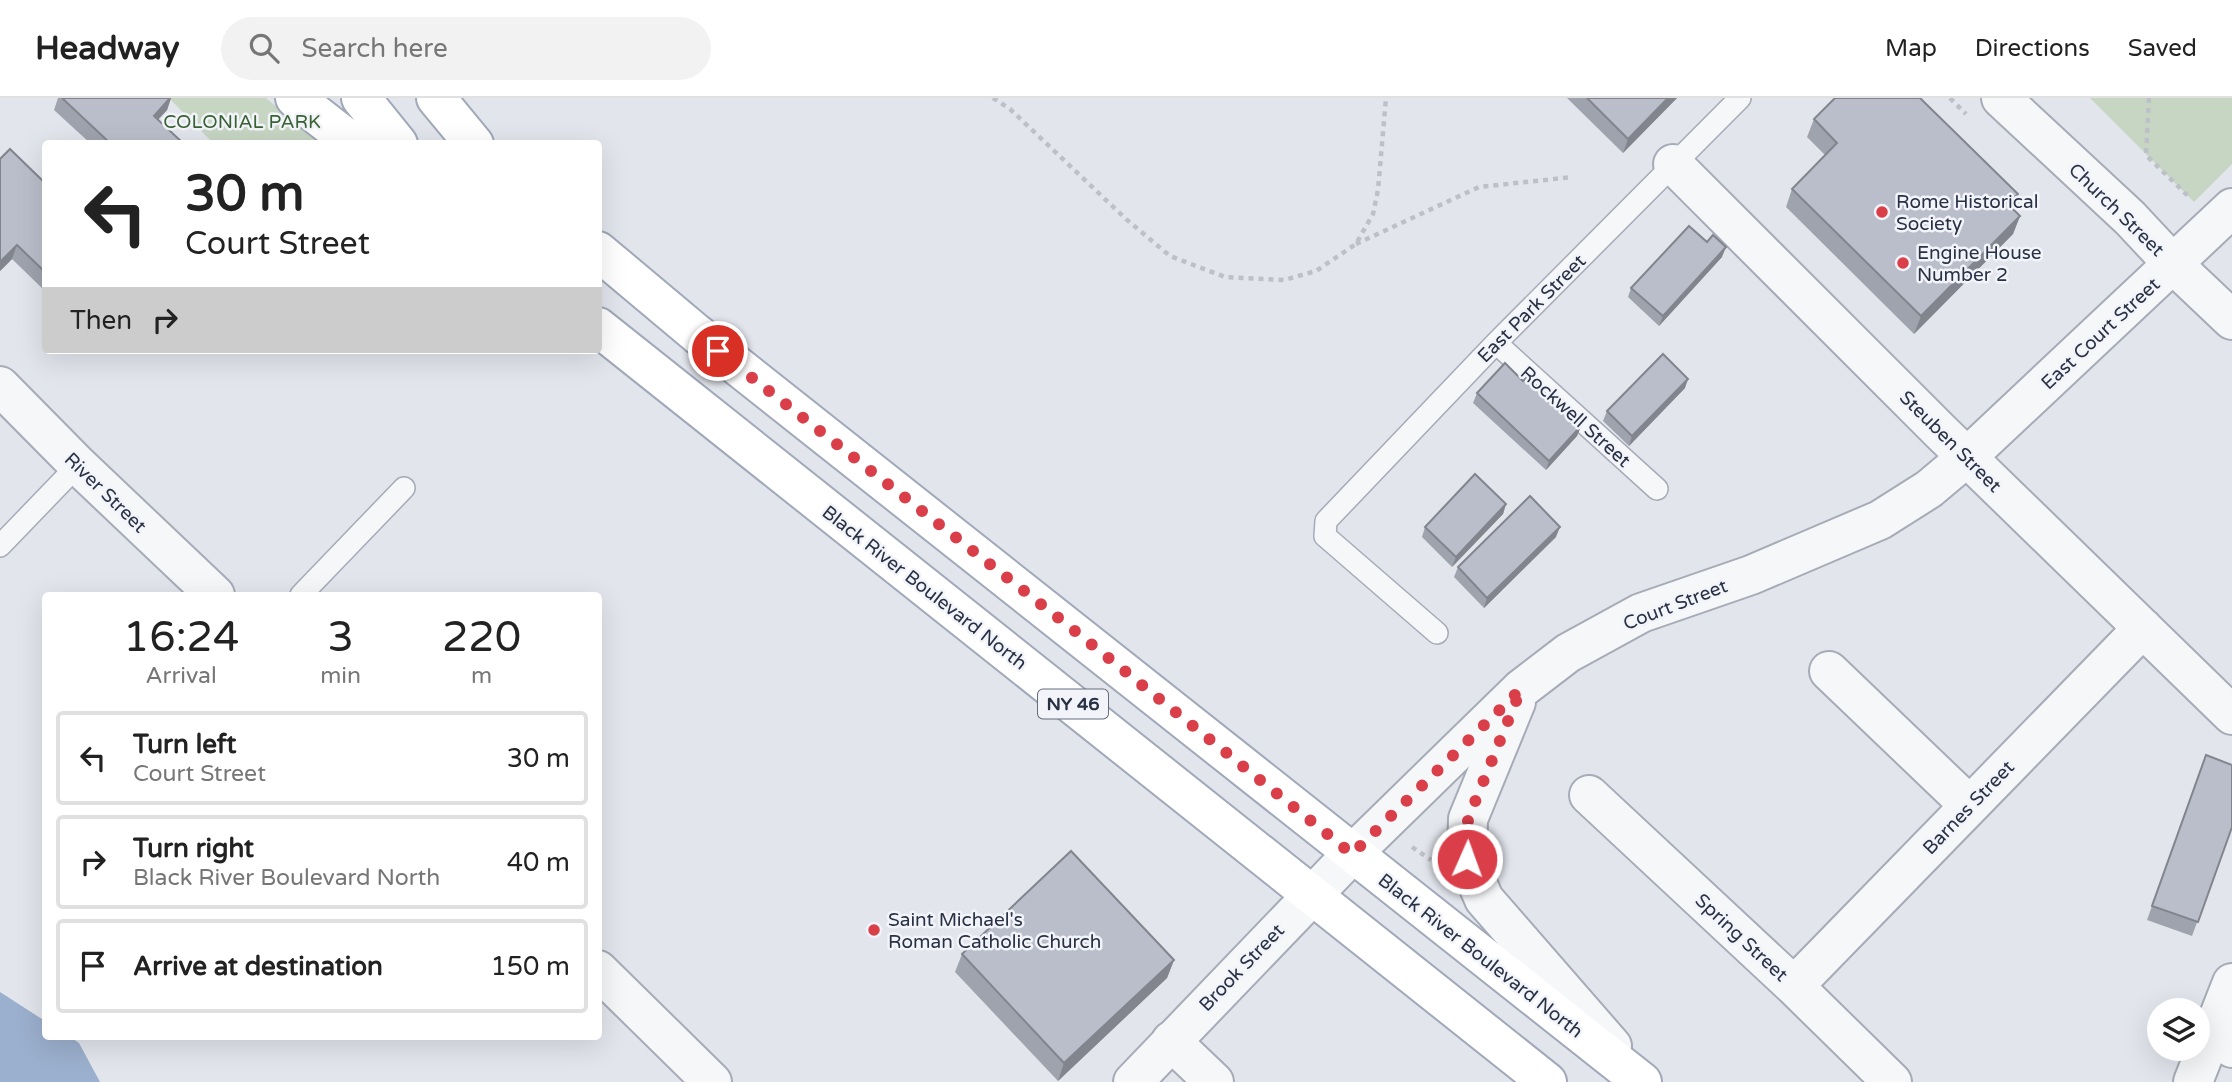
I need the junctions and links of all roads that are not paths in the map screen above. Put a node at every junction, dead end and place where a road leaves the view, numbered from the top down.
1 (295, 98) edge
2 (361, 98) edge
3 (436, 98) edge
4 (1740, 98) edge
5 (1985, 108) edge
6 (349, 140) edge
7 (395, 140) edge
8 (471, 140) edge
9 (1673, 164) junction
10 (2232, 208) edge
11 (602, 254) edge
12 (2174, 265) junction
13 (2232, 320) edge
14 (602, 330) edge
15 (1496, 343) junction
16 (0, 386) edge
17 (1967, 457) junction
18 (78, 465) junction
19 (404, 488) dead end
20 (1657, 489) dead end
21 (0, 546) edge
22 (212, 592) edge
23 (304, 592) edge
24 (2143, 628) junction
25 (1437, 633) dead end
26 (1829, 671) dead end
27 (1521, 689) junction
28 (2232, 715) edge
29 (1589, 795) dead end
30 (1969, 805) junction
31 (1352, 854) junction
32 (1312, 894) junction
33 (602, 974) edge
34 (2232, 984) edge
35 (1794, 986) junction
36 (2223, 1039) edge
37 (1171, 1041) junction
38 (712, 1082) edge
39 (1133, 1082) edge
40 (1213, 1082) edge
41 (1547, 1082) edge
42 (1643, 1082) edge
43 (1892, 1082) edge
44 (2193, 1082) edge

1 - 6 main road
2 - 7 main road
3 - 8 main road
4 - 9 lane, East Park Street
5 - 12 street, Church Street
9 - 15 lane, East Park Street
9 - 17 street, Steuben Street
10 - 12 street, East Court Street
11 - 31 main road, Black River Boulevard North / NY 46
12 - 13 street, Church Street
12 - 17 street, East Court Street
14 - 32 main road, Black River Boulevard North / NY 46
15 - 20 lane, Rockwell Street
15 - 25 lane, East Park Street
16 - 18 street, River Street
17 - 24 street, Steuben Street
17 - 27 street, Court Street
18 - 21 lane
18 - 22 street, River Street
19 - 23 lane
24 - 28 street, Steuben Street
24 - 30 street, Barnes Street
26 - 30 street
27 - 31 street, Court Street
27 - 42 street
29 - 35 street, Spring Street
30 - 35 street, Barnes Street
31 - 32 street, Brook Street
31 - 42 main road, Black River Boulevard North / NY 46
32 - 37 street, Brook Street
32 - 41 main road, Black River Boulevard North / NY 46
33 - 38 street
34 - 36 street
35 - 43 street, Spring Street
36 - 44 street
37 - 39 street, Brook Street
37 - 40 street

